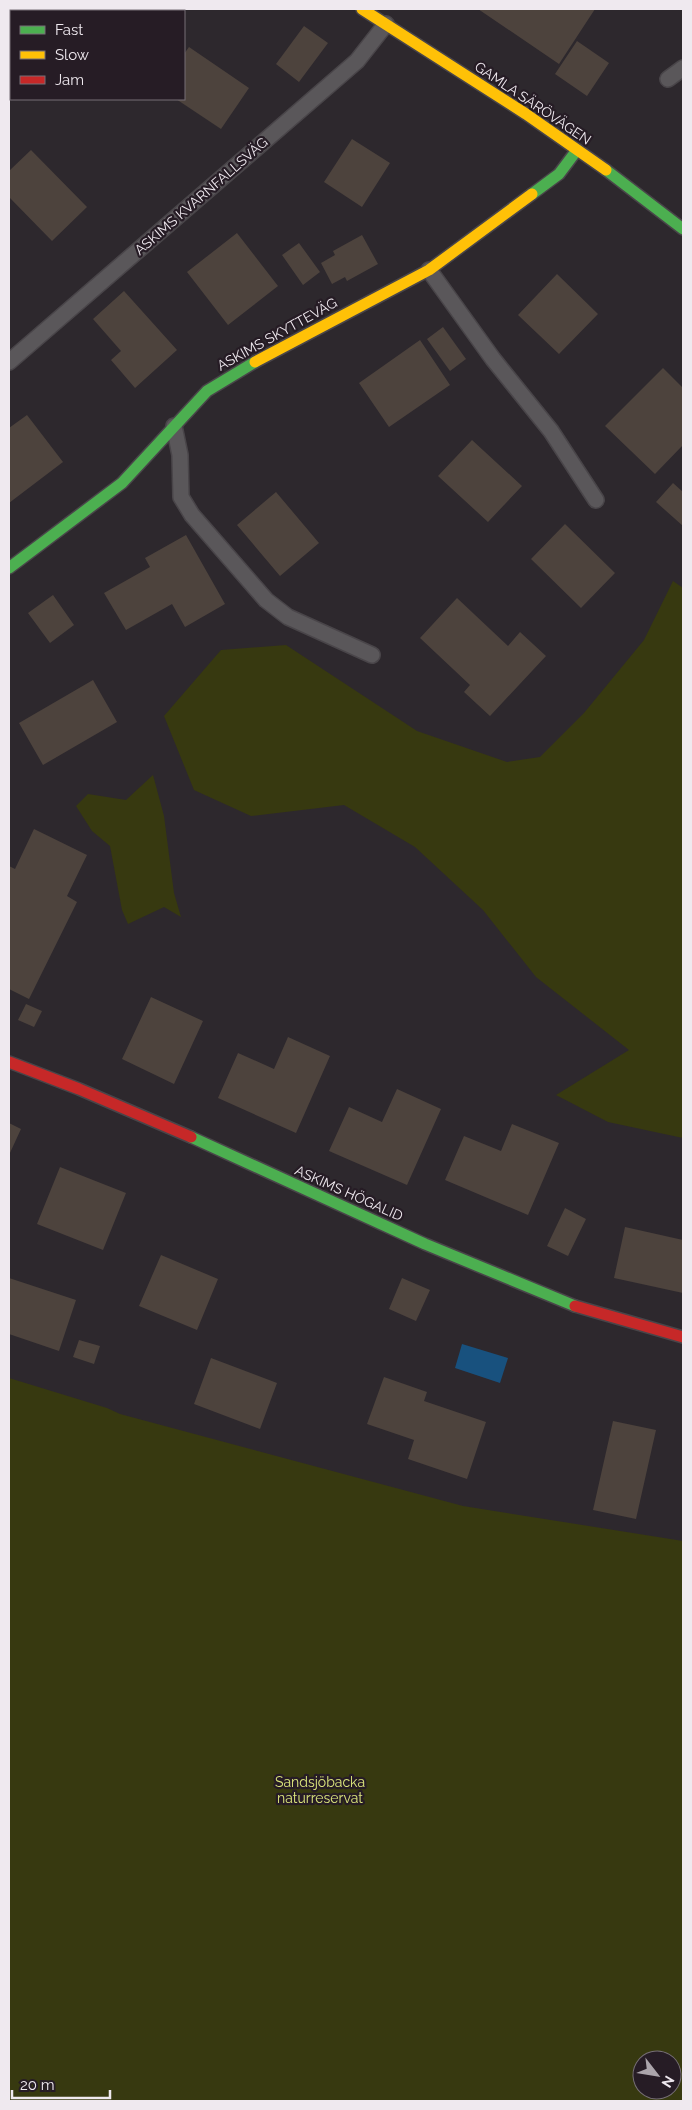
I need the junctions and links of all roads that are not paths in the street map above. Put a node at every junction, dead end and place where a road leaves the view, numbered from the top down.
1 (362, 9) edge
2 (386, 24) junction
3 (683, 68) edge
4 (668, 79) dead end
5 (577, 150) junction
6 (683, 229) edge
7 (429, 270) junction
8 (9, 362) edge
9 (174, 426) junction
10 (596, 500) dead end
11 (9, 568) edge
12 (372, 655) dead end
13 (9, 1062) edge
14 (683, 1337) edge

1 - 2 street, GAMLA SÄRÖVÄGEN
2 - 5 street, GAMLA SÄRÖVÄGEN
2 - 8 lane, ASKIMS KVARNFALLSVÄG
3 - 4 lane
5 - 6 street, GAMLA SÄRÖVÄGEN
5 - 7 street, ASKIMS SKYTTEVÄG
7 - 9 street, ASKIMS SKYTTEVÄG
7 - 10 lane
9 - 11 street, ASKIMS SKYTTEVÄG
9 - 12 lane
13 - 14 street, ASKIMS HÖGALID

